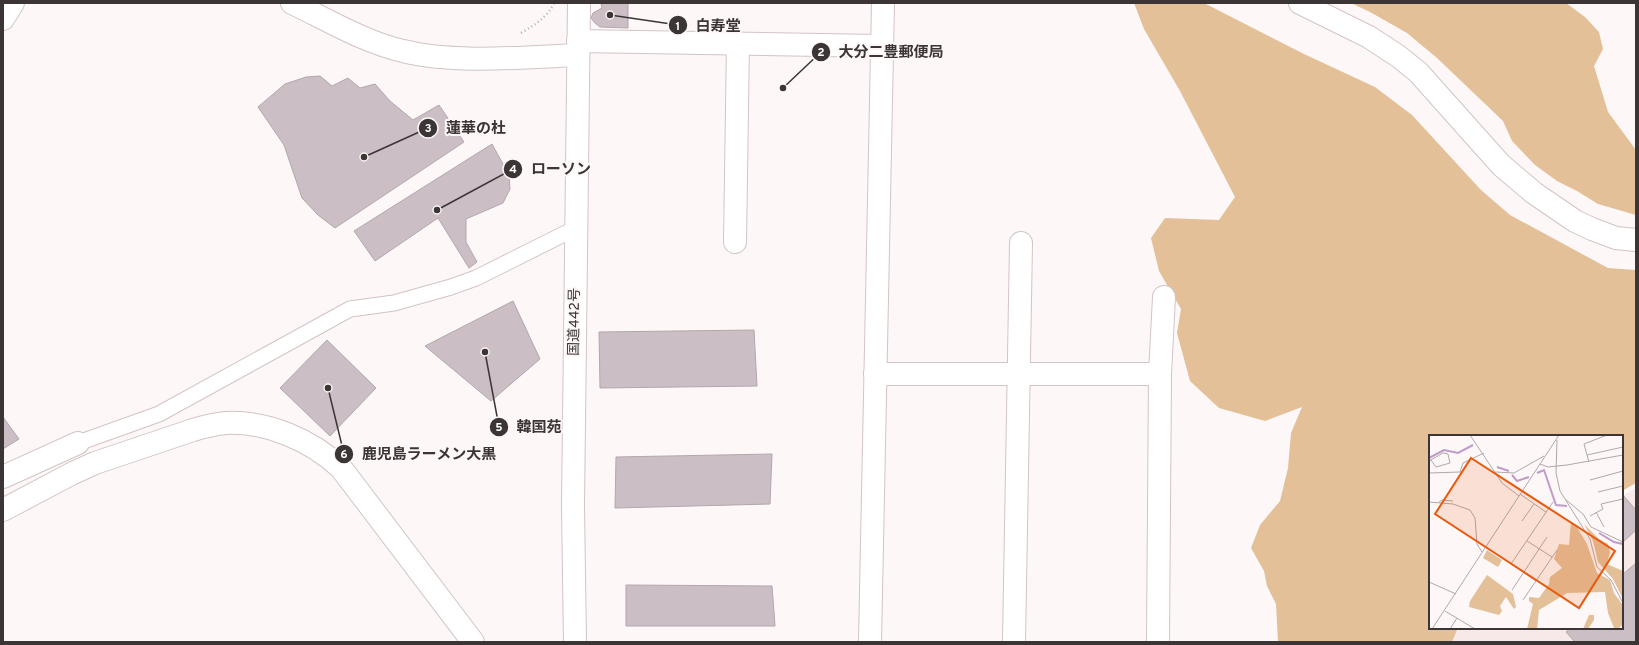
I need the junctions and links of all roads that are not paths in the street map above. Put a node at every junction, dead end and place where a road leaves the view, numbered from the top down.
1 (13, 3) edge
2 (292, 3) edge
3 (579, 3) edge
4 (883, 3) edge
5 (1300, 3) edge
6 (3, 18) edge
7 (738, 43) junction
8 (881, 46) junction
9 (578, 48) junction
10 (576, 228) junction
11 (1636, 240) edge
12 (735, 242) dead end
13 (1021, 243) dead end
14 (1164, 296) dead end
15 (875, 374) junction
16 (1160, 374) junction
17 (1018, 375) junction
18 (78, 443) joint
19 (3, 477) edge
20 (3, 510) edge
21 (473, 642) edge
22 (575, 642) edge
23 (870, 642) edge
24 (1014, 642) edge
25 (1158, 642) edge

1 - 6 main road
2 - 9 main road
3 - 9 main road, 国道442号
4 - 8 main road
5 - 11 main road
7 - 8 main road
7 - 9 main road
7 - 12 main road
8 - 15 main road
9 - 10 main road, 国道442号
10 - 18 lane
10 - 22 main road, 国道442号
13 - 17 main road
14 - 16 main road
15 - 17 main road
15 - 23 main road
16 - 17 main road
16 - 25 main road
17 - 24 main road
18 - 19 main road
20 - 21 main road

